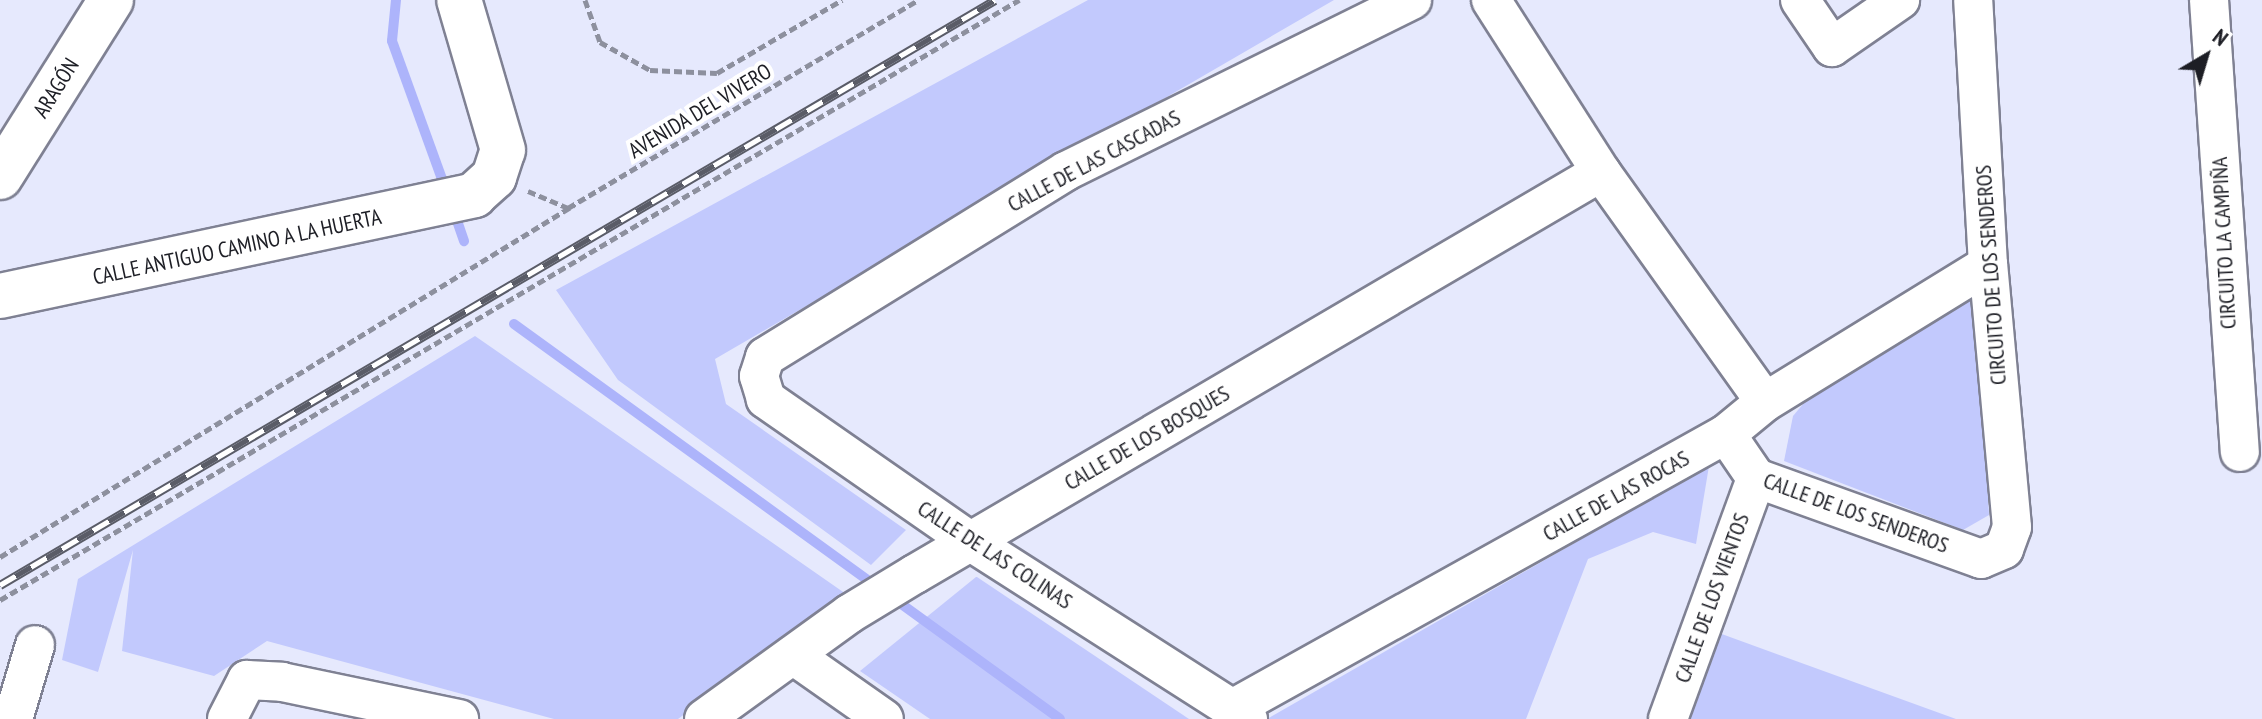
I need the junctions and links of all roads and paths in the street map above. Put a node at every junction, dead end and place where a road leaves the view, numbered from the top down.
1 (111, 0) edge
2 (459, 0) edge
3 (585, 0) edge
4 (842, 0) edge
5 (918, 0) edge
6 (1019, 0) edge
7 (1412, 0) edge
8 (1491, 0) edge
9 (1800, 0) edge
10 (1900, 0) edge
11 (1973, 0) edge
12 (2209, 0) edge
13 (1601, 172) junction
14 (0, 177) edge
15 (484, 186) junction
16 (574, 205) junction
17 (1988, 265) junction
18 (0, 296) edge
19 (759, 376) joint
20 (1765, 402) junction
21 (1726, 434) junction
22 (2255, 450) edge
23 (1756, 478) junction
24 (970, 541) junction
25 (2004, 549) joint
26 (0, 557) edge
27 (0, 600) edge
28 (793, 655) junction
29 (0, 667) edge
30 (1240, 714) edge
31 (13, 719) edge
32 (227, 719) edge
33 (459, 719) edge
34 (704, 719) edge
35 (884, 719) edge
36 (1668, 719) edge

1 - 14 street, ARAGÓN
2 - 15 street
3 - 4 path
5 - 16 path, AVENIDA DEL VIVERO
6 - 27 path
7 - 19 street, CALLE DE LAS CASCADAS
8 - 13 street
9 - 10 street
11 - 17 street, CIRCUITO DE LOS SENDEROS
12 - 22 street, CIRCUITO LA CAMPIÑA
13 - 20 street
13 - 24 street, CALLE DE LOS BOSQUES
15 - 16 path
15 - 18 street, CALLE ANTIGUO CAMINO A LA HUERTA
16 - 26 path, AVENIDA DEL VIVERO
17 - 20 street, CALLE DE LAS ROCAS
17 - 25 street, CIRCUITO DE LOS SENDEROS
19 - 24 street, CALLE DE LAS COLINAS
20 - 21 street, CALLE DE LAS ROCAS
21 - 23 street, CALLE DE LOS SENDEROS
21 - 30 street, CALLE DE LAS ROCAS
23 - 25 street, CALLE DE LOS SENDEROS
23 - 36 street, CALLE DE LOS VIENTOS
24 - 28 street, CALLE DE LOS BOSQUES
24 - 30 street, CALLE DE LAS COLINAS
28 - 34 street, CALLE DE LOS BOSQUES
28 - 35 street
29 - 31 street
32 - 33 street

